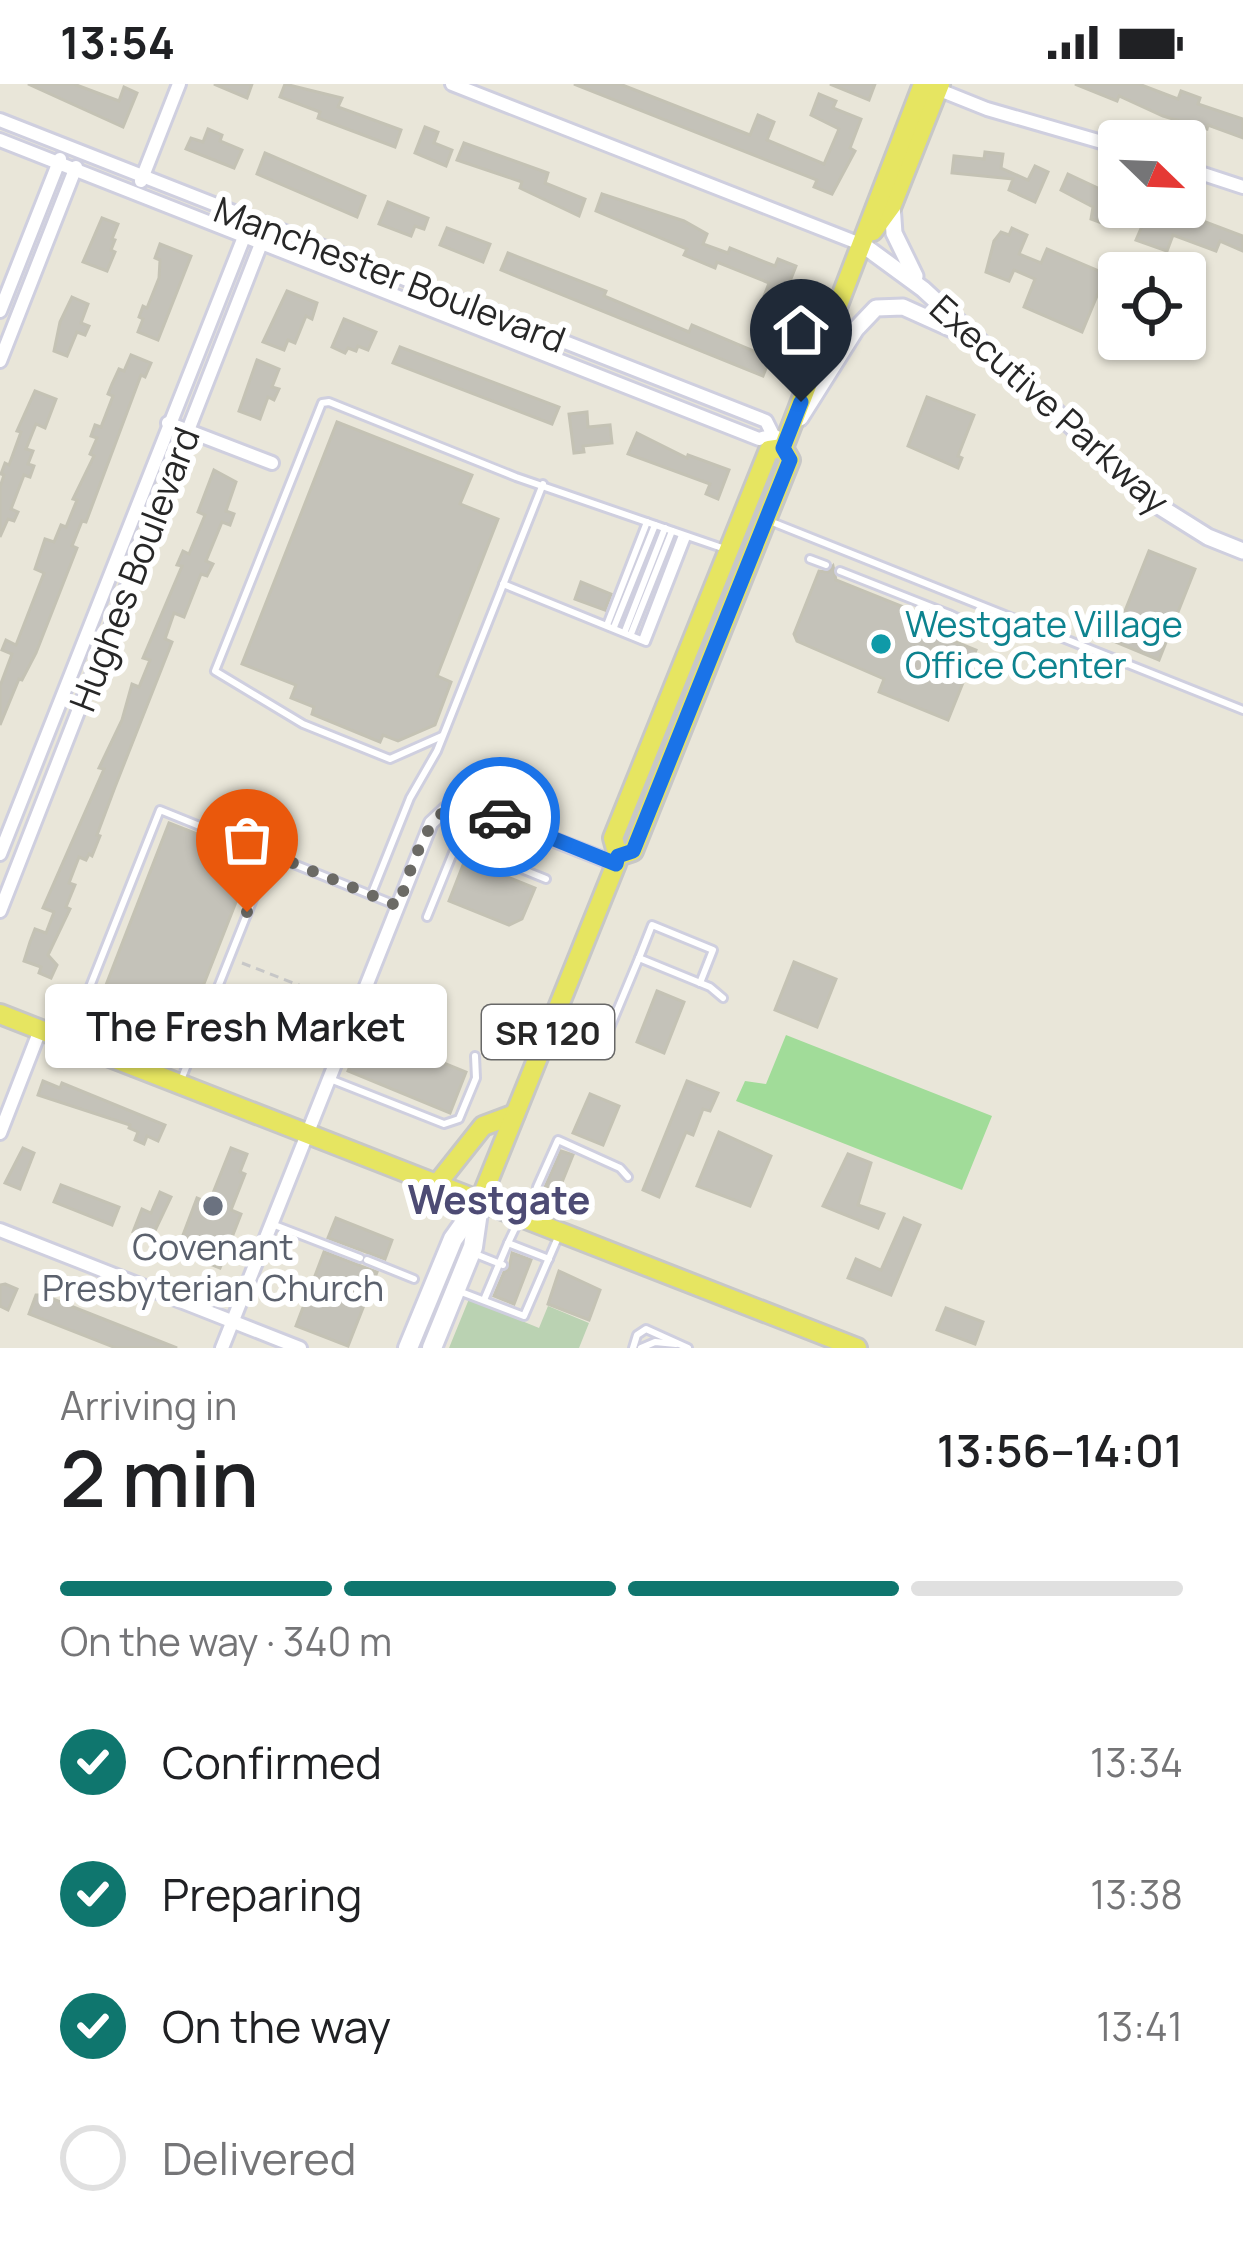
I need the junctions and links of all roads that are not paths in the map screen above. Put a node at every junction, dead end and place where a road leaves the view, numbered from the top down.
1 (179, 84) edge
2 (452, 84) edge
3 (931, 85) edge
4 (0, 120) edge
5 (0, 140) edge
6 (1098, 141) edge
7 (65, 147) junction
8 (82, 153) junction
9 (58, 163) junction
10 (75, 170) junction
11 (1206, 175) edge
12 (142, 177) junction
13 (1243, 187) edge
14 (136, 194) junction
15 (892, 205) junction
16 (250, 220) junction
17 (267, 227) junction
18 (244, 236) junction
19 (261, 242) junction
20 (863, 245) junction
21 (923, 289) junction
22 (0, 311) edge
23 (974, 339) junction
24 (0, 361) edge
25 (168, 424) junction
26 (188, 431) junction
27 (780, 441) junction
28 (272, 463) dead end
29 (543, 484) junction
30 (765, 519) junction
31 (651, 523) junction
32 (668, 530) junction
33 (685, 536) junction
34 (729, 550) junction
35 (1243, 551) edge
36 (810, 559) dead end
37 (826, 565) dead end
38 (840, 571) dead end
39 (503, 584) junction
40 (610, 627) junction
41 (627, 634) junction
42 (1000, 639) dead end
43 (707, 662) junction
44 (1243, 710) edge
45 (442, 736) junction
46 (0, 854) edge
47 (271, 854) junction
48 (617, 860) junction
49 (546, 879) dead end
50 (372, 893) junction
51 (398, 906) junction
52 (0, 911) edge
53 (427, 917) dead end
54 (639, 958) junction
55 (700, 982) junction
56 (723, 998) dead end
57 (558, 1008) junction
58 (0, 1014) edge
59 (40, 1030) junction
60 (69, 1041) junction
61 (475, 1056) dead end
62 (330, 1079) junction
63 (180, 1083) junction
64 (514, 1114) junction
65 (0, 1133) edge
66 (309, 1133) junction
67 (628, 1178) dead end
68 (437, 1184) junction
69 (536, 1187) dead end
70 (479, 1201) junction
71 (520, 1216) junction
72 (272, 1224) junction
73 (0, 1230) edge
74 (560, 1232) junction
75 (508, 1243) junction
76 (471, 1252) junction
77 (549, 1259) junction
78 (501, 1264) junction
79 (526, 1274) dead end
80 (413, 1279) dead end
81 (540, 1280) junction
82 (455, 1290) junction
83 (518, 1293) dead end
84 (532, 1298) junction
85 (484, 1300) junction
86 (233, 1321) junction
87 (684, 1346) edge
88 (222, 1348) edge
89 (300, 1348) edge
90 (408, 1348) edge
91 (432, 1348) edge
92 (637, 1348) edge
93 (857, 1348) edge

1 - 12 street
2 - 20 street
3 - 6 street
3 - 15 main road, SR 120
3 - 20 main road, SR 120
4 - 7 street, Manchester Boulevard
5 - 9 street, Manchester Boulevard
7 - 8 street, Manchester Boulevard
7 - 9 street
8 - 10 street
8 - 12 street, Manchester Boulevard
9 - 10 street, Manchester Boulevard
9 - 22 street
10 - 14 street, Manchester Boulevard
10 - 24 street
11 - 13 street
12 - 14 street
12 - 16 street, Manchester Boulevard
14 - 18 street, Manchester Boulevard
15 - 20 main road, SR 120
15 - 21 street
16 - 17 street, Manchester Boulevard
16 - 18 street, Hughes Boulevard
17 - 19 street, Hughes Boulevard
17 - 27 street, Manchester Boulevard
18 - 19 street, Manchester Boulevard
18 - 25 street, Hughes Boulevard
19 - 26 street, Hughes Boulevard
19 - 27 street, Manchester Boulevard
20 - 21 street, Executive Parkway
20 - 27 main road, SR 120
21 - 23 street, Executive Parkway
23 - 27 street
23 - 35 street, Executive Parkway
25 - 26 street
25 - 46 street, Hughes Boulevard
26 - 28 street
26 - 52 street, Hughes Boulevard
27 - 30 main road, SR 120
27 - 34 main road
29 - 31 lane
29 - 39 lane
29 - 45 lane
30 - 43 main road, SR 120
30 - 44 lane
31 - 32 lane
31 - 40 lane
32 - 33 lane
32 - 41 lane
33 - 34 lane
33 - 41 lane
34 - 43 main road
34 - 48 main road
36 - 37 lane
38 - 42 lane
39 - 40 lane
39 - 45 lane
40 - 41 lane
43 - 48 main road, SR 120
45 - 50 lane
47 - 50 lane
47 - 60 lane
47 - 63 lane
48 - 51 street
48 - 57 main road, SR 120
49 - 53 lane
50 - 51 lane
51 - 62 street
54 - 55 lane
54 - 55 lane
54 - 57 lane
55 - 56 lane
57 - 64 main road, SR 120
58 - 59 main road
59 - 60 main road
59 - 65 street
60 - 63 main road
61 - 62 lane
62 - 66 street
63 - 66 main road
64 - 68 main road
64 - 70 main road, SR 120
66 - 68 main road
66 - 72 street
67 - 69 lane
68 - 70 main road
70 - 71 main road
70 - 76 main road, SR 120
70 - 90 main road, SR 120
71 - 74 main road
71 - 75 lane
72 - 80 lane
72 - 86 street
73 - 86 street
74 - 77 lane
74 - 93 main road
75 - 77 lane
75 - 78 lane
76 - 78 lane
76 - 82 main road, SR 120
77 - 81 lane
78 - 85 lane
79 - 81 lane
81 - 84 lane
82 - 85 lane
82 - 91 main road, SR 120
83 - 84 lane
84 - 85 lane
86 - 88 street
86 - 89 street
87 - 92 lane
87 - 92 lane

